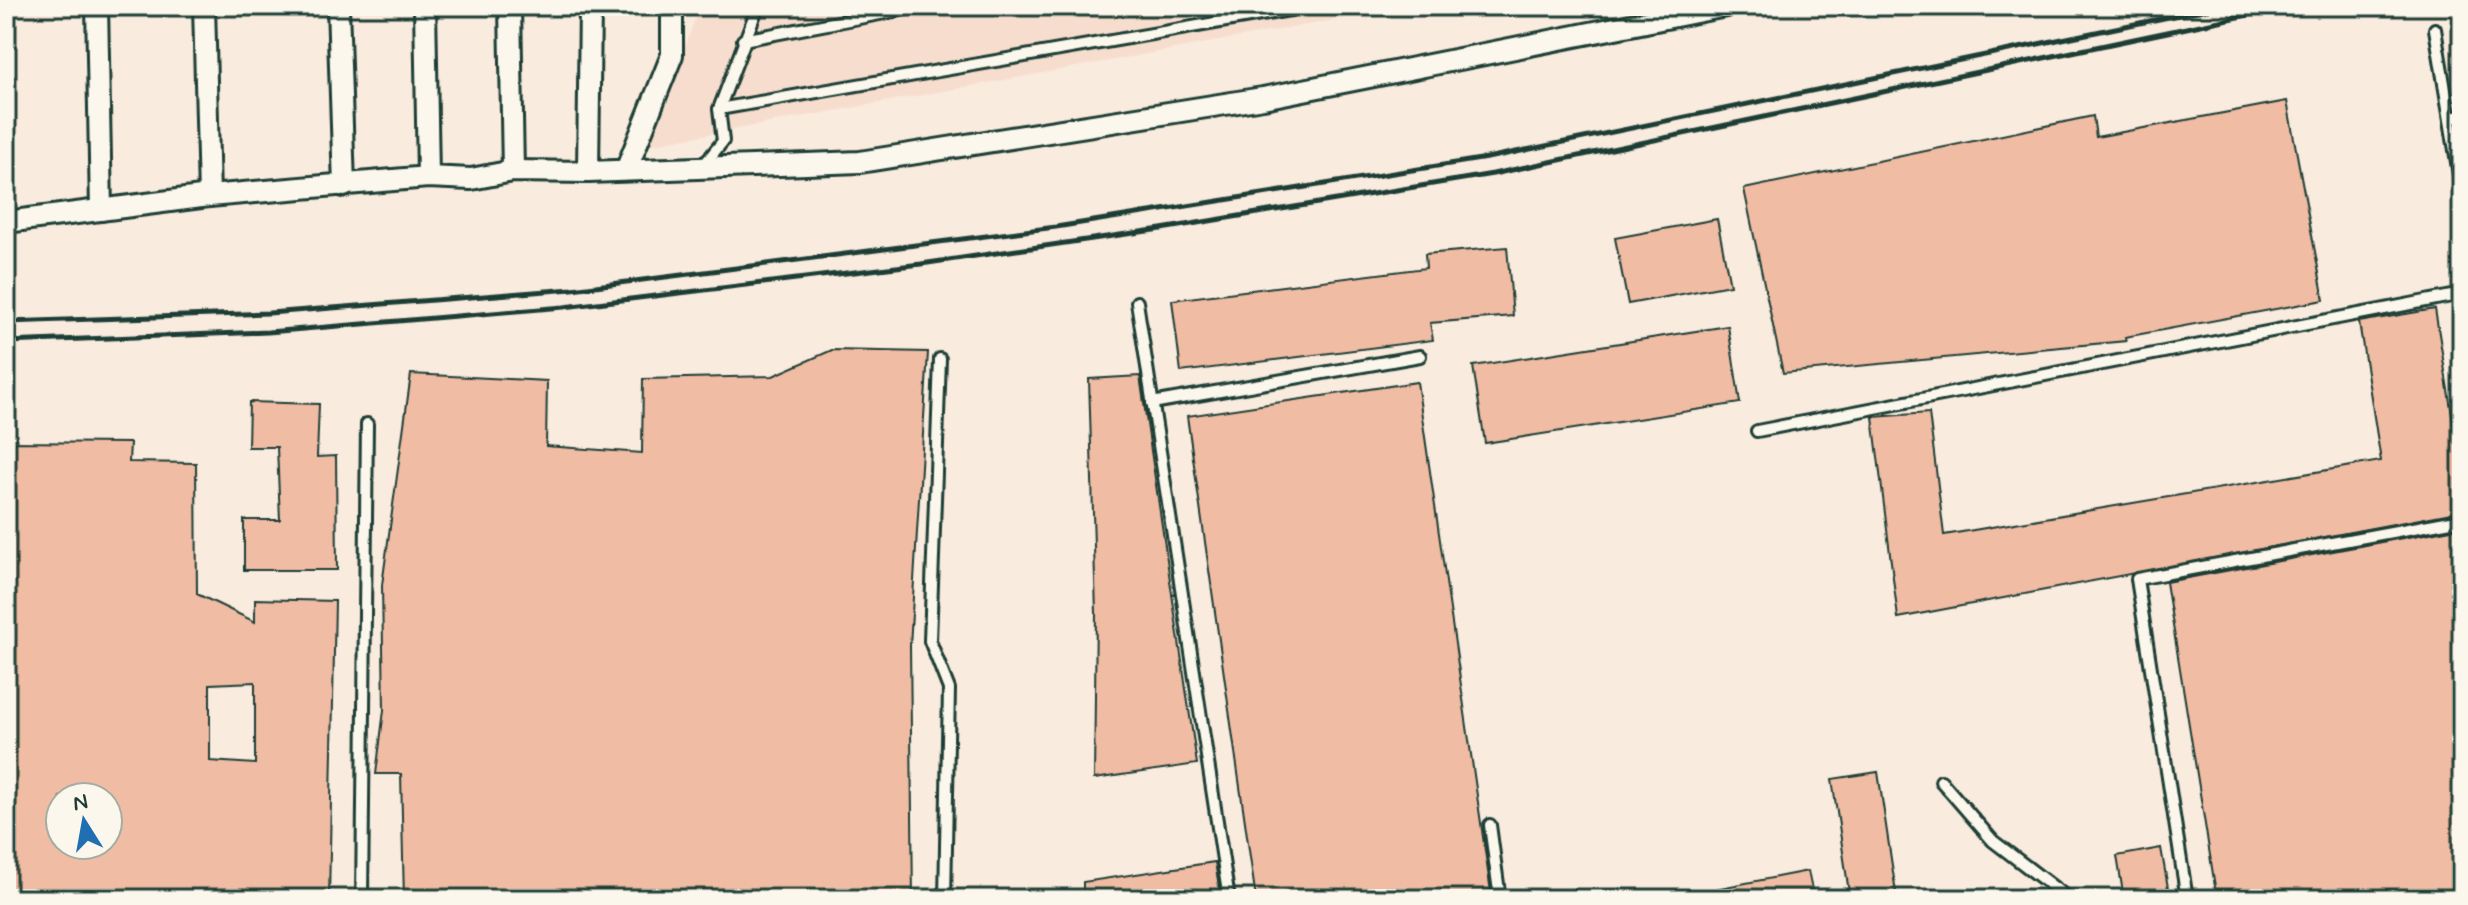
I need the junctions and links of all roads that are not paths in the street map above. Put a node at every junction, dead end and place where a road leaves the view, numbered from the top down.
1 (97, 6) edge
2 (204, 6) edge
3 (338, 6) edge
4 (425, 6) edge
5 (510, 6) edge
6 (590, 6) edge
7 (672, 6) edge
8 (758, 6) edge
9 (922, 6) edge
10 (1313, 6) edge
11 (1726, 6) edge
12 (2435, 29) dead end
13 (743, 40) junction
14 (719, 109) junction
15 (2462, 116) edge
16 (2450, 118) junction
17 (703, 166) junction
18 (627, 168) junction
19 (513, 171) junction
20 (588, 172) junction
21 (428, 177) junction
22 (344, 186) junction
23 (2462, 193) edge
24 (209, 196) junction
25 (101, 210) junction
26 (6, 222) edge
27 (2462, 294) edge
28 (1137, 302) dead end
29 (1420, 356) dead end
30 (940, 359) dead end
31 (1152, 403) junction
32 (367, 424) dead end
33 (1757, 431) dead end
34 (2462, 519) edge
35 (1941, 781) dead end
36 (1490, 825) dead end
37 (362, 899) edge
38 (945, 899) edge
39 (1229, 899) edge
40 (1500, 899) edge
41 (2069, 899) edge
42 (2187, 899) edge

1 - 25 street
2 - 24 street
3 - 22 street
4 - 21 street
5 - 19 street
6 - 20 street
7 - 18 street
8 - 13 lane
9 - 13 lane
10 - 14 lane
11 - 17 street
12 - 16 lane
13 - 14 lane
14 - 17 lane
15 - 16 lane
16 - 23 lane
17 - 18 street
18 - 20 street
19 - 20 street
19 - 21 street
21 - 22 street
22 - 24 street
24 - 25 street
25 - 26 street
27 - 33 lane
28 - 31 lane
29 - 31 lane
30 - 38 lane
31 - 39 lane
32 - 37 lane
34 - 42 lane
35 - 41 lane
36 - 40 lane

